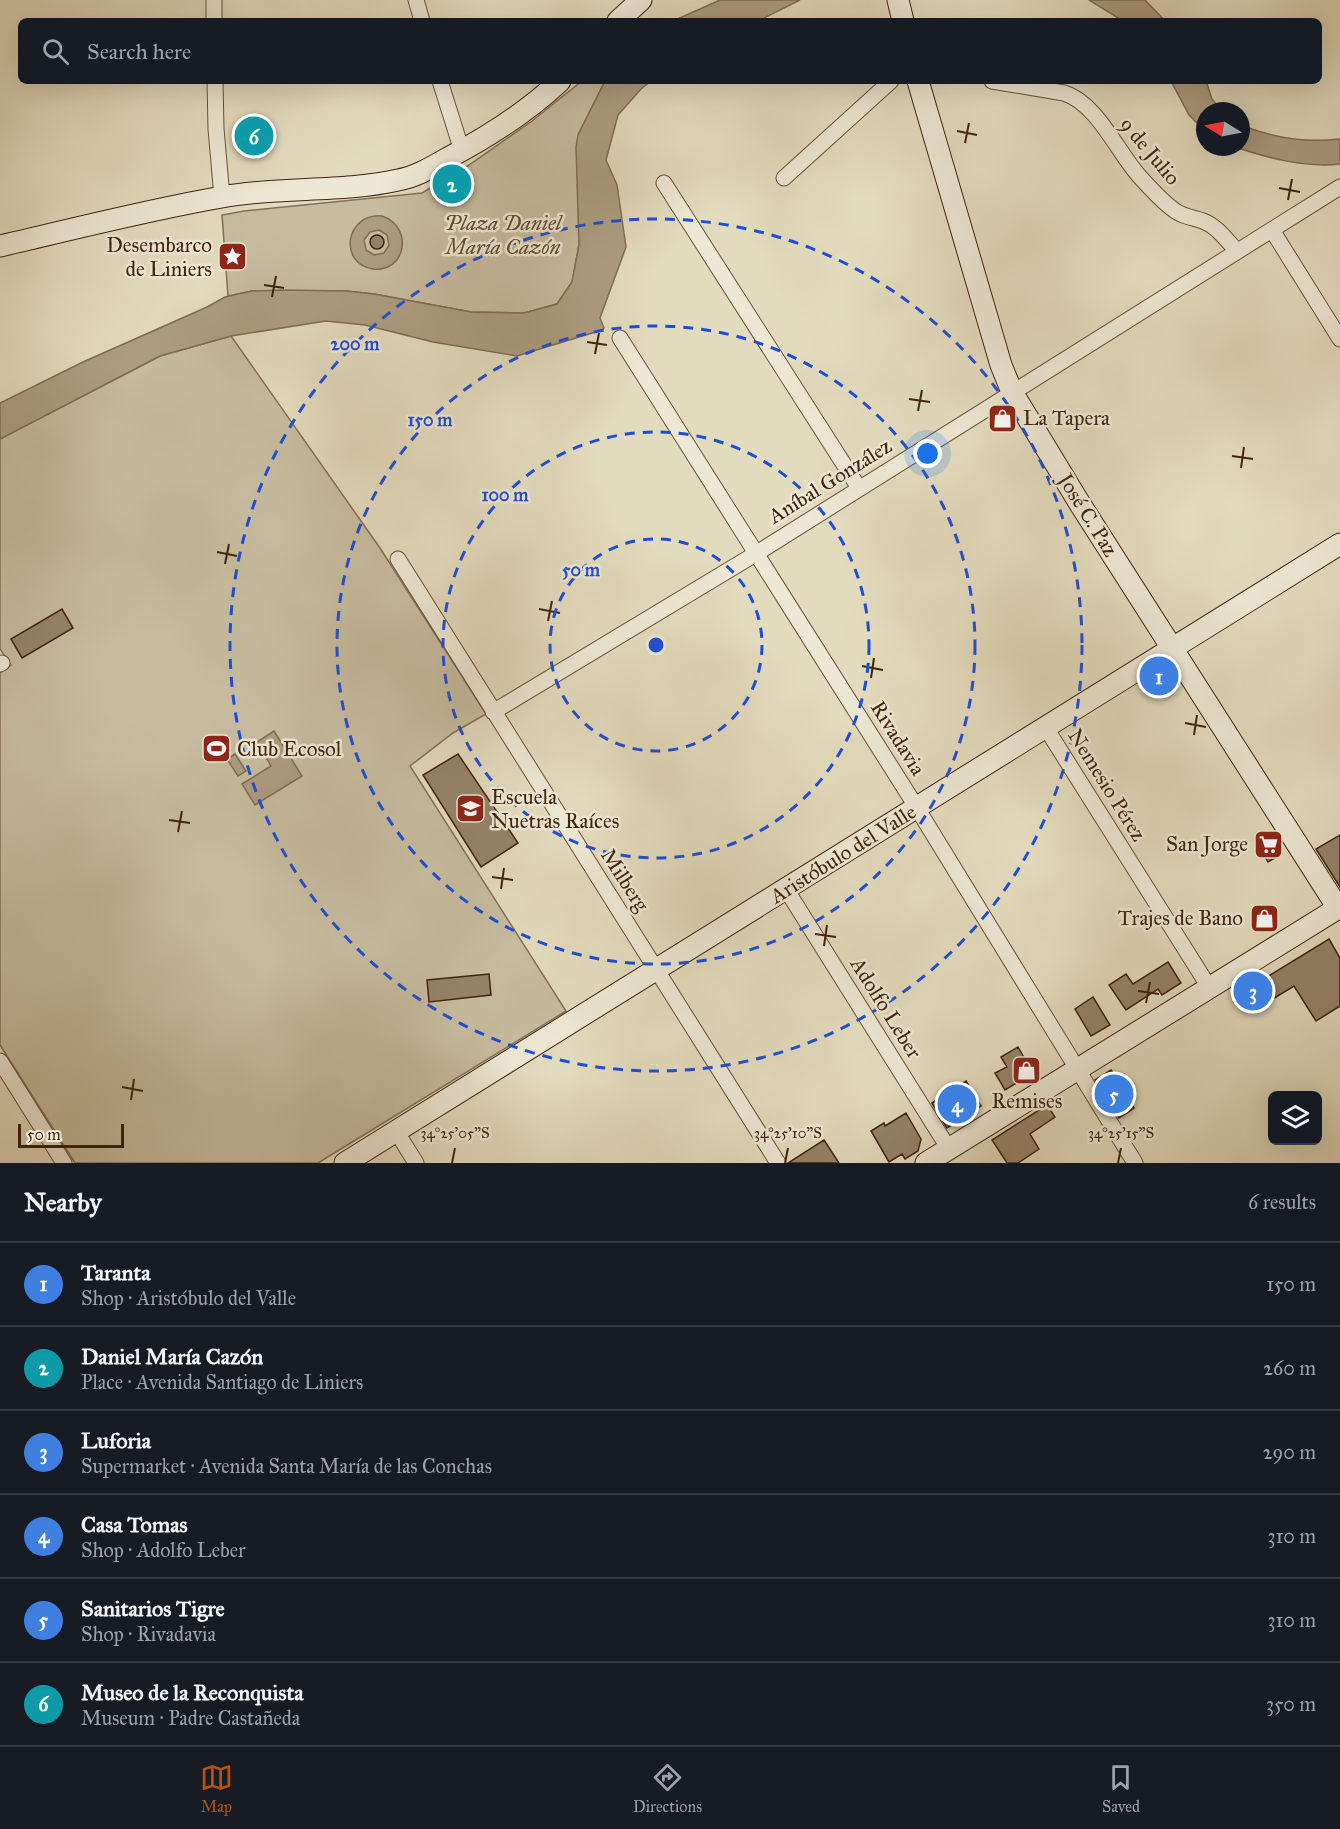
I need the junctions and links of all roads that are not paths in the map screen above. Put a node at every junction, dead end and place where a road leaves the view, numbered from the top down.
1 (214, 0) edge
2 (416, 0) edge
3 (898, 0) edge
4 (214, 18) edge
5 (421, 18) edge
6 (902, 18) edge
7 (215, 84) edge
8 (441, 84) edge
9 (557, 84) edge
10 (888, 84) edge
11 (919, 84) edge
12 (1010, 84) edge
13 (462, 151) junction
14 (784, 178) dead end
15 (664, 183) dead end
16 (1340, 187) edge
17 (222, 197) junction
18 (1272, 230) junction
19 (0, 246) edge
20 (1237, 251) junction
21 (620, 338) dead end
22 (1340, 339) edge
23 (1012, 392) junction
24 (860, 488) junction
25 (1340, 544) edge
26 (757, 553) junction
27 (398, 559) dead end
28 (1173, 648) junction
29 (493, 712) junction
30 (1046, 728) junction
31 (917, 808) junction
32 (786, 889) junction
33 (1339, 908) edge
34 (657, 970) junction
35 (1209, 987) junction
36 (0, 1061) edge
37 (1078, 1070) junction
38 (396, 1131) junction
39 (950, 1149) junction
40 (64, 1163) edge
41 (345, 1163) edge
42 (417, 1163) edge
43 (778, 1163) edge
44 (926, 1163) edge
45 (1136, 1163) edge

1 - 4 street
2 - 5 street
3 - 6 street
7 - 17 street
8 - 13 street
9 - 13 street
10 - 14 street
11 - 23 street, José C. Paz
12 - 20 street, 9 de Julio
13 - 17 street
15 - 24 street
16 - 18 street, Aníbal González
17 - 19 street
18 - 20 street, Aníbal González
18 - 22 street
20 - 23 street, Aníbal González
21 - 26 street, Rivadavia
23 - 24 street, Aníbal González
23 - 28 street, José C. Paz
24 - 26 street, Aníbal González
25 - 28 street, Aristóbulo del Valle
26 - 29 street, Aníbal González
26 - 31 street, Rivadavia
27 - 29 street, Milberg
28 - 30 street, Aristóbulo del Valle
28 - 33 street, José C. Paz
29 - 34 street, Milberg
30 - 31 street, Aristóbulo del Valle
30 - 35 street, Nemesio Pérez
31 - 32 street, Aristóbulo del Valle
31 - 37 street, Rivadavia
32 - 34 street, Aristóbulo del Valle
32 - 39 street, Adolfo Leber
33 - 35 street
34 - 38 street, Aristóbulo del Valle
34 - 43 street, Milberg
35 - 37 street
36 - 40 street
37 - 39 street
37 - 45 street, Rivadavia
38 - 41 street, Aristóbulo del Valle
38 - 42 street
39 - 44 street

